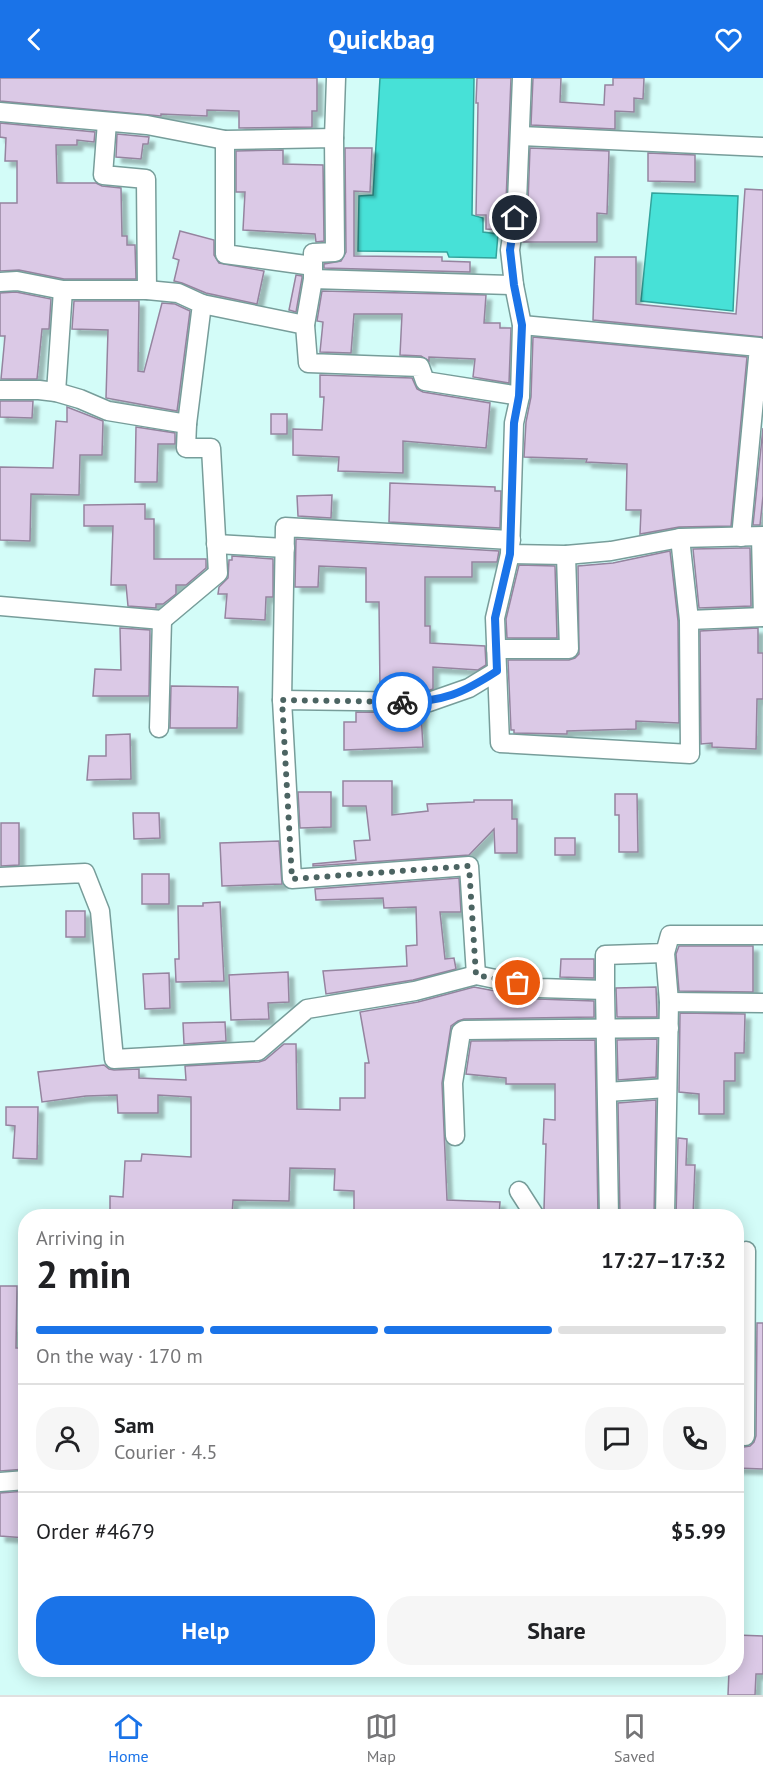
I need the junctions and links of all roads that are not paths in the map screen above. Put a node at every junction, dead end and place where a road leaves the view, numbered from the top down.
1 (336, 78) edge
2 (522, 78) edge
3 (0, 112) edge
4 (107, 122) junction
5 (520, 135) junction
6 (334, 138) junction
7 (225, 140) junction
8 (763, 147) edge
9 (313, 272) junction
10 (0, 282) edge
11 (514, 285) junction
12 (63, 290) junction
13 (147, 290) junction
14 (202, 304) junction
15 (304, 325) junction
16 (522, 325) junction
17 (761, 346) edge
18 (0, 390) edge
19 (56, 392) junction
20 (519, 396) junction
21 (187, 424) junction
22 (762, 536) edge
23 (741, 537) junction
24 (680, 538) junction
25 (216, 544) junction
26 (511, 547) junction
27 (285, 548) junction
28 (566, 555) junction
29 (0, 606) edge
30 (763, 617) edge
31 (162, 620) junction
32 (689, 620) junction
33 (496, 649) junction
34 (497, 671) junction
35 (282, 700) junction
36 (159, 728) dead end
37 (0, 877) edge
38 (763, 935) edge
39 (665, 953) junction
40 (476, 975) junction
41 (605, 990) junction
42 (669, 1002) junction
43 (763, 1003) edge
44 (669, 1028) junction
45 (606, 1030) junction
46 (667, 1088) junction
47 (607, 1092) junction
48 (455, 1136) dead end
49 (519, 1191) dead end
50 (531, 1209) edge
51 (609, 1209) edge
52 (665, 1209) edge
53 (749, 1251) edge
54 (748, 1436) edge
55 (18, 1481) edge
56 (0, 1482) edge

1 - 6 street
2 - 5 street
3 - 4 street
4 - 7 street
4 - 13 street
5 - 8 street
5 - 11 street
6 - 7 street
6 - 9 street
7 - 9 street
9 - 11 street
9 - 15 street
10 - 12 street
11 - 16 street
12 - 13 street
12 - 19 street
13 - 14 street
14 - 15 street
14 - 21 street
15 - 20 street
16 - 17 street
16 - 20 street
17 - 23 street
18 - 19 street
19 - 21 street
20 - 26 street
21 - 25 street
22 - 23 street
22 - 30 street
23 - 24 street
24 - 28 street
24 - 32 street
25 - 27 street
25 - 31 street
26 - 27 street
26 - 28 street
26 - 33 street
27 - 35 street
28 - 33 street
29 - 31 street
30 - 32 street
31 - 36 street
32 - 34 street
33 - 34 street
34 - 35 street
35 - 40 street
37 - 40 street
38 - 39 street
39 - 41 street
39 - 42 street
40 - 41 street
41 - 45 street
42 - 43 street
42 - 44 street
44 - 45 street
44 - 46 street
45 - 47 street
45 - 48 street
46 - 47 street
46 - 52 street
47 - 51 street
49 - 50 street
53 - 54 street
55 - 56 street

